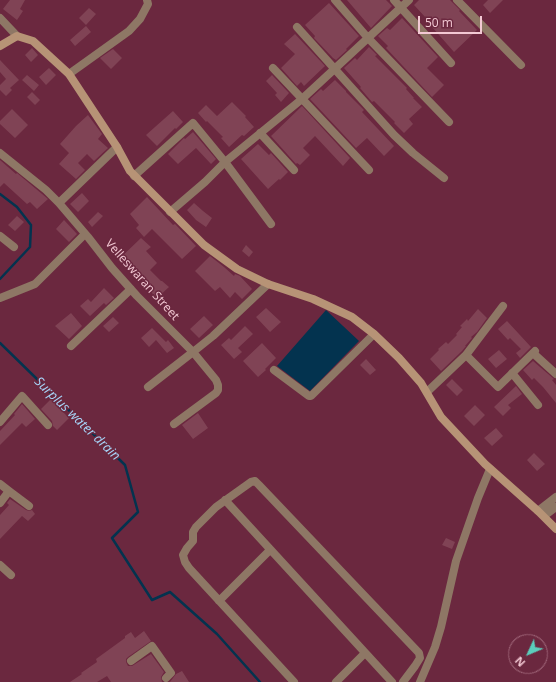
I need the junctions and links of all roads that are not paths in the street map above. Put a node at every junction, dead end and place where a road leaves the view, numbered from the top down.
1 (147, 0) edge
2 (336, 0) edge
3 (394, 0) edge
4 (409, 0) edge
5 (457, 0) edge
6 (401, 8) junction
7 (0, 18) edge
8 (297, 27) dead end
9 (17, 36) junction
10 (368, 38) junction
11 (0, 46) edge
12 (452, 64) dead end
13 (521, 65) dead end
14 (273, 68) dead end
15 (334, 69) junction
16 (69, 74) junction
17 (302, 99) junction
18 (449, 122) dead end
19 (260, 133) junction
20 (117, 147) junction
21 (0, 153) edge
22 (226, 162) junction
23 (294, 170) dead end
24 (369, 170) dead end
25 (134, 176) junction
26 (444, 178) dead end
27 (59, 203) junction
28 (170, 212) junction
29 (270, 224) dead end
30 (86, 234) junction
31 (0, 236) edge
32 (14, 246) dead end
33 (268, 284) junction
34 (131, 289) junction
35 (0, 298) edge
36 (503, 306) dead end
37 (374, 334) junction
38 (71, 346) dead end
39 (193, 352) junction
40 (466, 355) junction
41 (274, 370) dead end
42 (512, 373) junction
43 (556, 374) edge
44 (148, 387) dead end
45 (427, 392) junction
46 (538, 406) dead end
47 (0, 422) edge
48 (48, 424) dead end
49 (174, 424) dead end
50 (490, 469) junction
51 (0, 484) edge
52 (9, 491) junction
53 (556, 497) edge
54 (225, 500) junction
55 (0, 503) edge
56 (29, 506) dead end
57 (556, 507) edge
58 (541, 514) junction
59 (556, 529) edge
60 (270, 550) junction
61 (0, 565) edge
62 (11, 575) dead end
63 (219, 601) junction
64 (365, 653) junction
65 (131, 661) dead end
66 (164, 681) edge
67 (294, 682) edge
68 (336, 682) edge
69 (392, 682) edge
70 (402, 682) edge
71 (420, 682) edge

1 - 16 street
2 - 10 street
3 - 6 street
4 - 6 street
5 - 13 street
6 - 10 street
6 - 12 street
7 - 9 street
8 - 15 street
9 - 11 main road
9 - 16 main road
10 - 15 street
10 - 18 street
14 - 17 street
15 - 17 street
15 - 26 street
16 - 20 main road
17 - 19 street
17 - 24 street
19 - 22 street
19 - 23 street
20 - 25 main road
20 - 27 street
21 - 27 street, Velleswaran Street
22 - 25 street
22 - 28 street
22 - 29 street
25 - 28 main road
27 - 30 street, Velleswaran Street
28 - 33 main road
30 - 34 street, Velleswaran Street
30 - 35 street
31 - 32 street
33 - 37 main road
33 - 39 street
34 - 38 street
34 - 39 street, Velleswaran Street
36 - 40 street
37 - 41 street
37 - 45 main road
39 - 44 street
39 - 49 street, Velleswaran Street
40 - 42 street
40 - 45 street
42 - 43 street
42 - 46 street
45 - 50 main road
47 - 48 street
50 - 58 main road
50 - 71 street
51 - 52 street
52 - 55 street
52 - 56 street
53 - 58 street
54 - 60 street
54 - 63 street
54 - 70 street
57 - 58 street
58 - 59 main road
60 - 63 street
60 - 64 street
61 - 62 street
63 - 67 street
64 - 68 street
64 - 69 street
65 - 66 street

